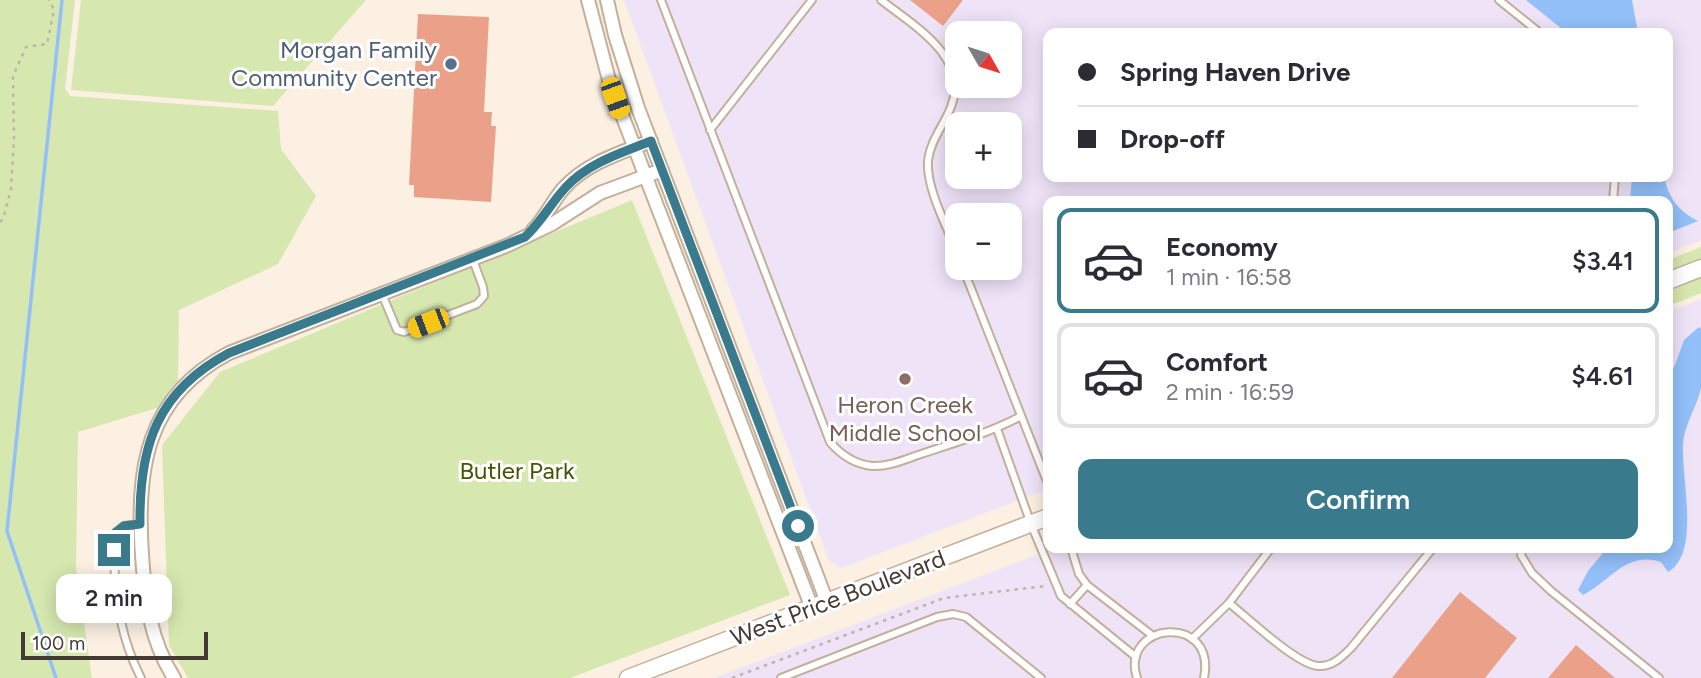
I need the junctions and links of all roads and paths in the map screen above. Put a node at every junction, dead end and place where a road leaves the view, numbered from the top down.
1 (49, 0) edge
2 (588, 0) edge
3 (607, 0) edge
4 (661, 0) edge
5 (813, 0) edge
6 (881, 0) edge
7 (1499, 0) edge
8 (1534, 28) edge
9 (710, 130) junction
10 (651, 141) junction
11 (634, 148) junction
12 (662, 170) junction
13 (645, 176) junction
14 (945, 220) edge
15 (0, 222) edge
16 (525, 237) junction
17 (472, 259) junction
18 (1701, 268) edge
19 (1673, 279) edge
20 (968, 280) edge
21 (382, 293) junction
22 (1021, 416) junction
23 (997, 429) junction
24 (1043, 471) edge
25 (1043, 519) edge
26 (140, 524) junction
27 (1031, 524) junction
28 (1073, 553) edge
29 (1267, 553) edge
30 (1429, 553) edge
31 (1521, 553) edge
32 (1087, 584) junction
33 (1228, 603) junction
34 (1070, 604) junction
35 (819, 605) junction
36 (1153, 636) junction
37 (1192, 639) junction
38 (1136, 657) junction
39 (141, 678) edge
40 (174, 678) edge
41 (628, 678) edge
42 (781, 678) edge
43 (1041, 678) edge
44 (1137, 678) edge
45 (1204, 678) edge
46 (1659, 678) edge

1 - 15 path
2 - 11 street
3 - 10 street
4 - 9 lane
5 - 9 lane
6 - 14 lane
7 - 8 lane
9 - 23 lane
10 - 11 street
10 - 12 street
11 - 13 street
11 - 16 street
12 - 13 street
12 - 35 street
13 - 16 street
13 - 35 street
16 - 17 street
17 - 21 street
17 - 21 lane
18 - 19 street
20 - 22 lane
21 - 26 street
22 - 23 lane
22 - 24 lane
23 - 27 lane
25 - 27 street, West Price Boulevard
26 - 39 lane
26 - 40 street
27 - 34 lane
27 - 35 street, West Price Boulevard
28 - 32 lane
29 - 33 lane
30 - 33 lane
31 - 46 lane
32 - 34 lane
32 - 36 lane
33 - 37 lane
34 - 38 lane
35 - 41 street, West Price Boulevard
36 - 37 lane
36 - 38 lane
37 - 45 lane
38 - 44 lane
42 - 43 lane

